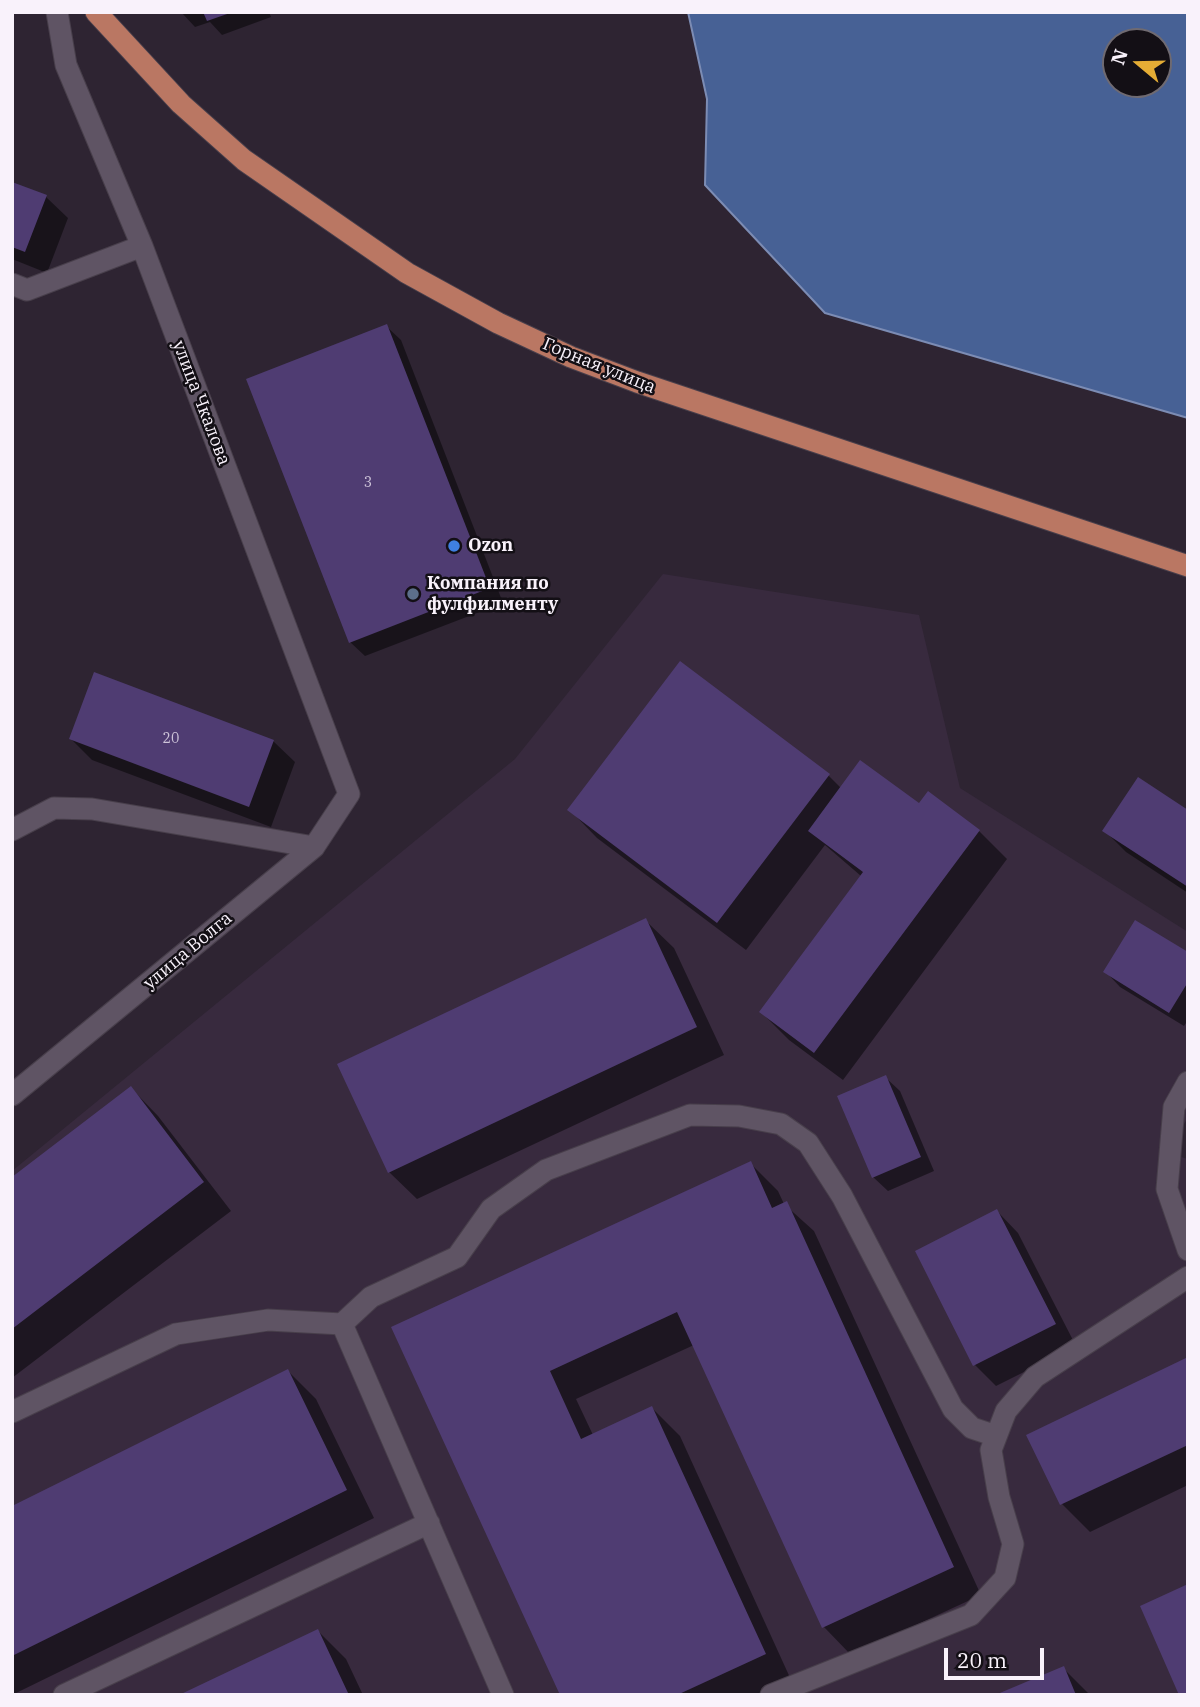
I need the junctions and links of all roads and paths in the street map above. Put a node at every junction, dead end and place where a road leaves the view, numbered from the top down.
1 (57, 12) edge
2 (96, 12) edge
3 (142, 246) junction
4 (12, 284) edge
5 (1188, 566) edge
6 (349, 794) joint
7 (12, 830) edge
8 (314, 847) junction
9 (1188, 1082) edge
10 (12, 1095) edge
11 (1188, 1250) edge
12 (1188, 1276) edge
13 (342, 1324) junction
14 (12, 1412) edge
15 (996, 1436) junction
16 (429, 1523) junction
17 (64, 1695) edge
18 (503, 1695) edge
19 (771, 1695) edge

1 - 3 street, улица Чкалова
2 - 5 main road, Горная улица
3 - 4 street
3 - 6 street, улица Чкалова
6 - 8 street, улица Волга
7 - 8 street
8 - 10 street, улица Волга
9 - 11 street
12 - 15 street
13 - 14 street
13 - 15 street
13 - 16 street
15 - 19 street
16 - 17 street
16 - 18 street

